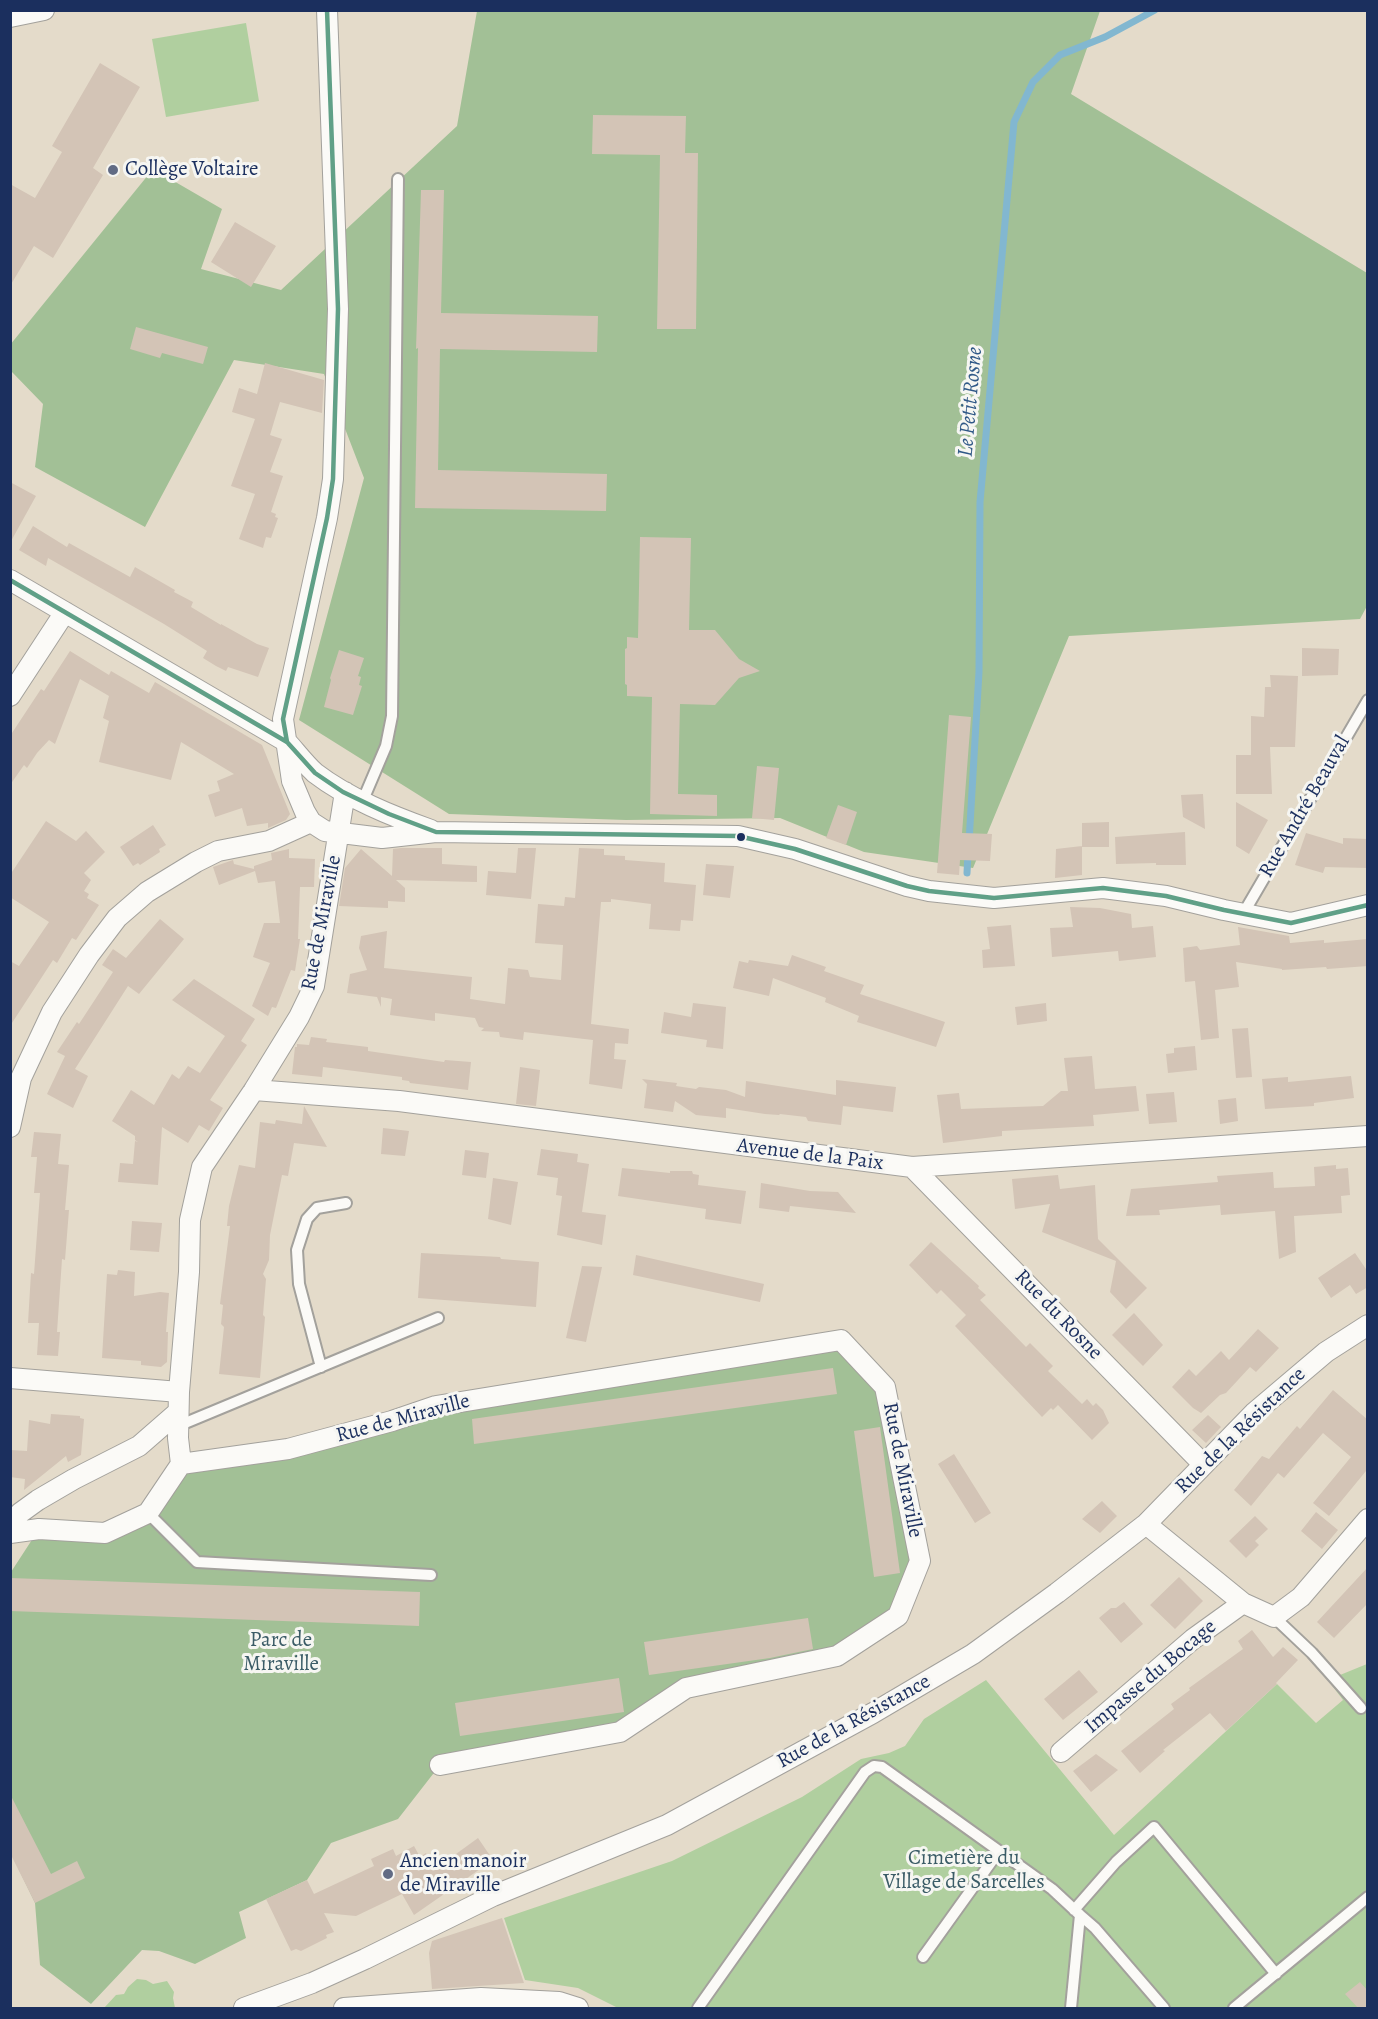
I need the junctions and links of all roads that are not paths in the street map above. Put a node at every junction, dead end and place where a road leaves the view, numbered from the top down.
1 (44, 10) edge
2 (327, 10) edge
3 (10, 17) edge
4 (398, 179) dead end
5 (10, 580) edge
6 (65, 612) junction
7 (10, 696) edge
8 (1368, 700) edge
9 (287, 742) junction
10 (314, 772) junction
11 (345, 792) junction
12 (298, 796) junction
13 (363, 801) junction
14 (311, 822) junction
15 (436, 832) junction
16 (339, 834) junction
17 (1368, 905) edge
18 (1243, 914) junction
19 (254, 1090) junction
20 (10, 1127) edge
21 (1368, 1136) edge
22 (912, 1167) junction
23 (345, 1203) dead end
24 (438, 1318) dead end
25 (1368, 1324) edge
26 (321, 1367) junction
27 (10, 1378) edge
28 (178, 1392) junction
29 (178, 1425) junction
30 (181, 1464) junction
31 (1203, 1464) junction
32 (148, 1513) junction
33 (1368, 1519) edge
34 (1146, 1524) junction
35 (10, 1526) edge
36 (10, 1533) edge
37 (431, 1575) dead end
38 (1243, 1603) junction
39 (1274, 1617) junction
40 (1361, 1708) dead end
41 (1061, 1752) dead end
42 (440, 1765) dead end
43 (999, 1851) junction
44 (1368, 1897) edge
45 (1077, 1913) junction
46 (923, 1957) dead end
47 (1276, 1974) junction
48 (270, 2004) edge
49 (370, 2007) edge
50 (244, 2008) edge
51 (344, 2008) edge
52 (578, 2008) edge
53 (698, 2008) edge
54 (1071, 2008) edge
55 (1164, 2008) edge
56 (1234, 2008) edge

1 - 3 street
2 - 9 street
4 - 13 lane
5 - 6 street
6 - 7 street
6 - 9 street
8 - 18 lane, Rue André Beauval
9 - 10 street
9 - 12 street
10 - 11 street
10 - 12 street
11 - 13 street
11 - 16 street, Rue de Miraville
12 - 14 street
13 - 15 street
14 - 16 street, Rue de Miraville
14 - 20 street
15 - 16 street
15 - 18 street
16 - 19 street, Rue de Miraville
17 - 18 street
19 - 22 street, Avenue de la Paix
19 - 28 street, Rue de Miraville
21 - 22 street, Avenue de la Paix
22 - 31 street, Rue du Rosne
23 - 26 lane
24 - 26 lane
25 - 31 street, Rue de la Résistance
26 - 29 lane
27 - 28 street
28 - 29 street, Rue de Miraville
29 - 30 street, Rue de Miraville
29 - 35 street
30 - 32 street
30 - 42 street, Rue de Miraville
31 - 34 street, Rue de la Résistance
32 - 36 street
32 - 37 lane
33 - 39 street
34 - 38 street
34 - 48 street, Rue de la Résistance
38 - 39 street
38 - 41 street, Impasse du Bocage
39 - 40 lane
43 - 45 lane
43 - 46 lane
43 - 53 lane
44 - 47 lane
45 - 47 lane
45 - 54 lane
45 - 55 lane
47 - 56 lane
48 - 50 street, Rue de la Résistance
49 - 51 street
49 - 52 street

